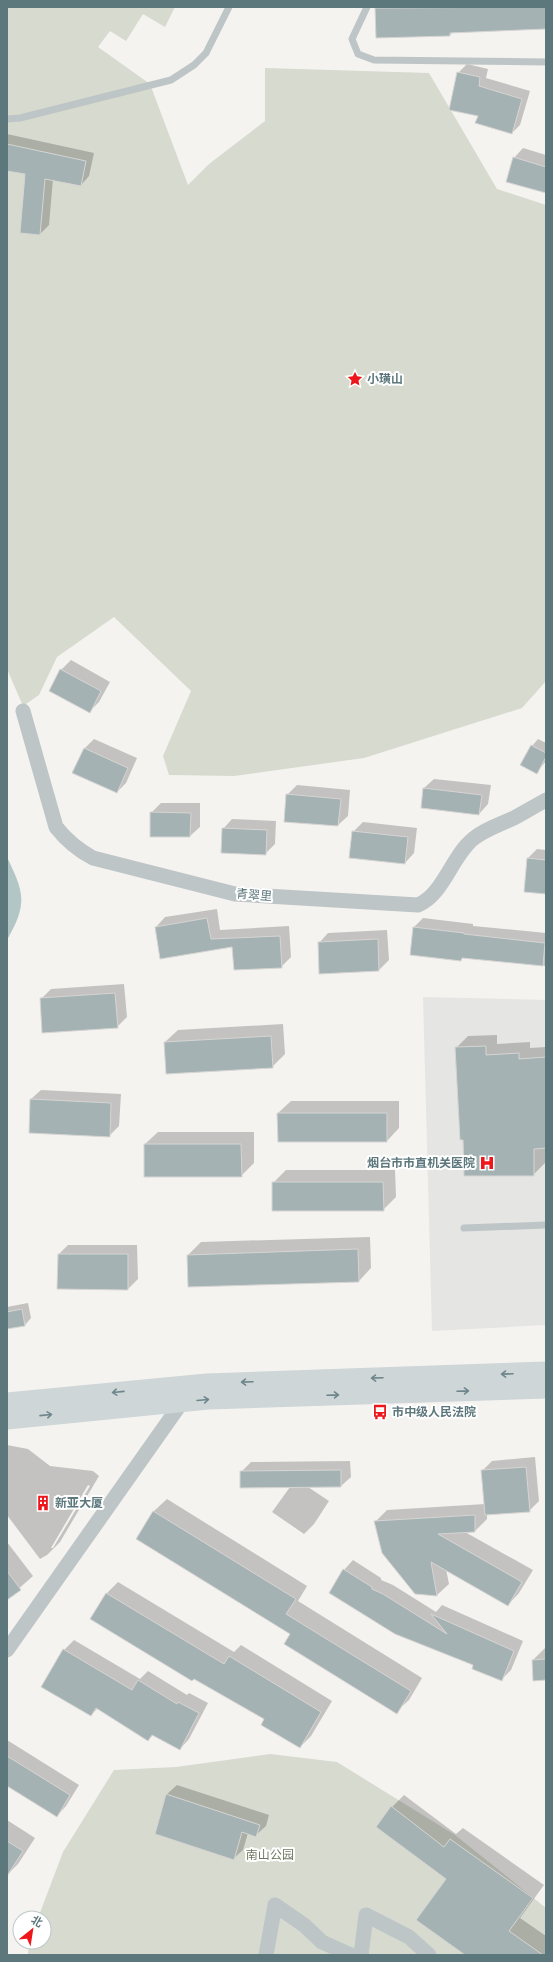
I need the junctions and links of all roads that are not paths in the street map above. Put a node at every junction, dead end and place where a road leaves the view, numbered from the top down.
1 (229, 7) edge
2 (367, 7) edge
3 (546, 62) edge
4 (7, 119) edge
5 (23, 711) dead end
6 (546, 800) edge
7 (546, 1225) edge
8 (464, 1228) dead end
9 (546, 1372) edge
10 (546, 1388) edge
11 (182, 1394) junction
12 (7, 1403) edge
13 (7, 1419) edge
14 (7, 1650) edge
15 (266, 1955) edge
16 (351, 1955) edge
17 (361, 1955) edge
18 (429, 1955) edge

1 - 4 lane
2 - 3 lane
5 - 6 street, 青翠里
7 - 8 lane
9 -> 11 main road
11 -> 10 main road
11 -> 12 main road
13 -> 11 main road
11 - 14 street
15 - 16 street
17 - 18 street

